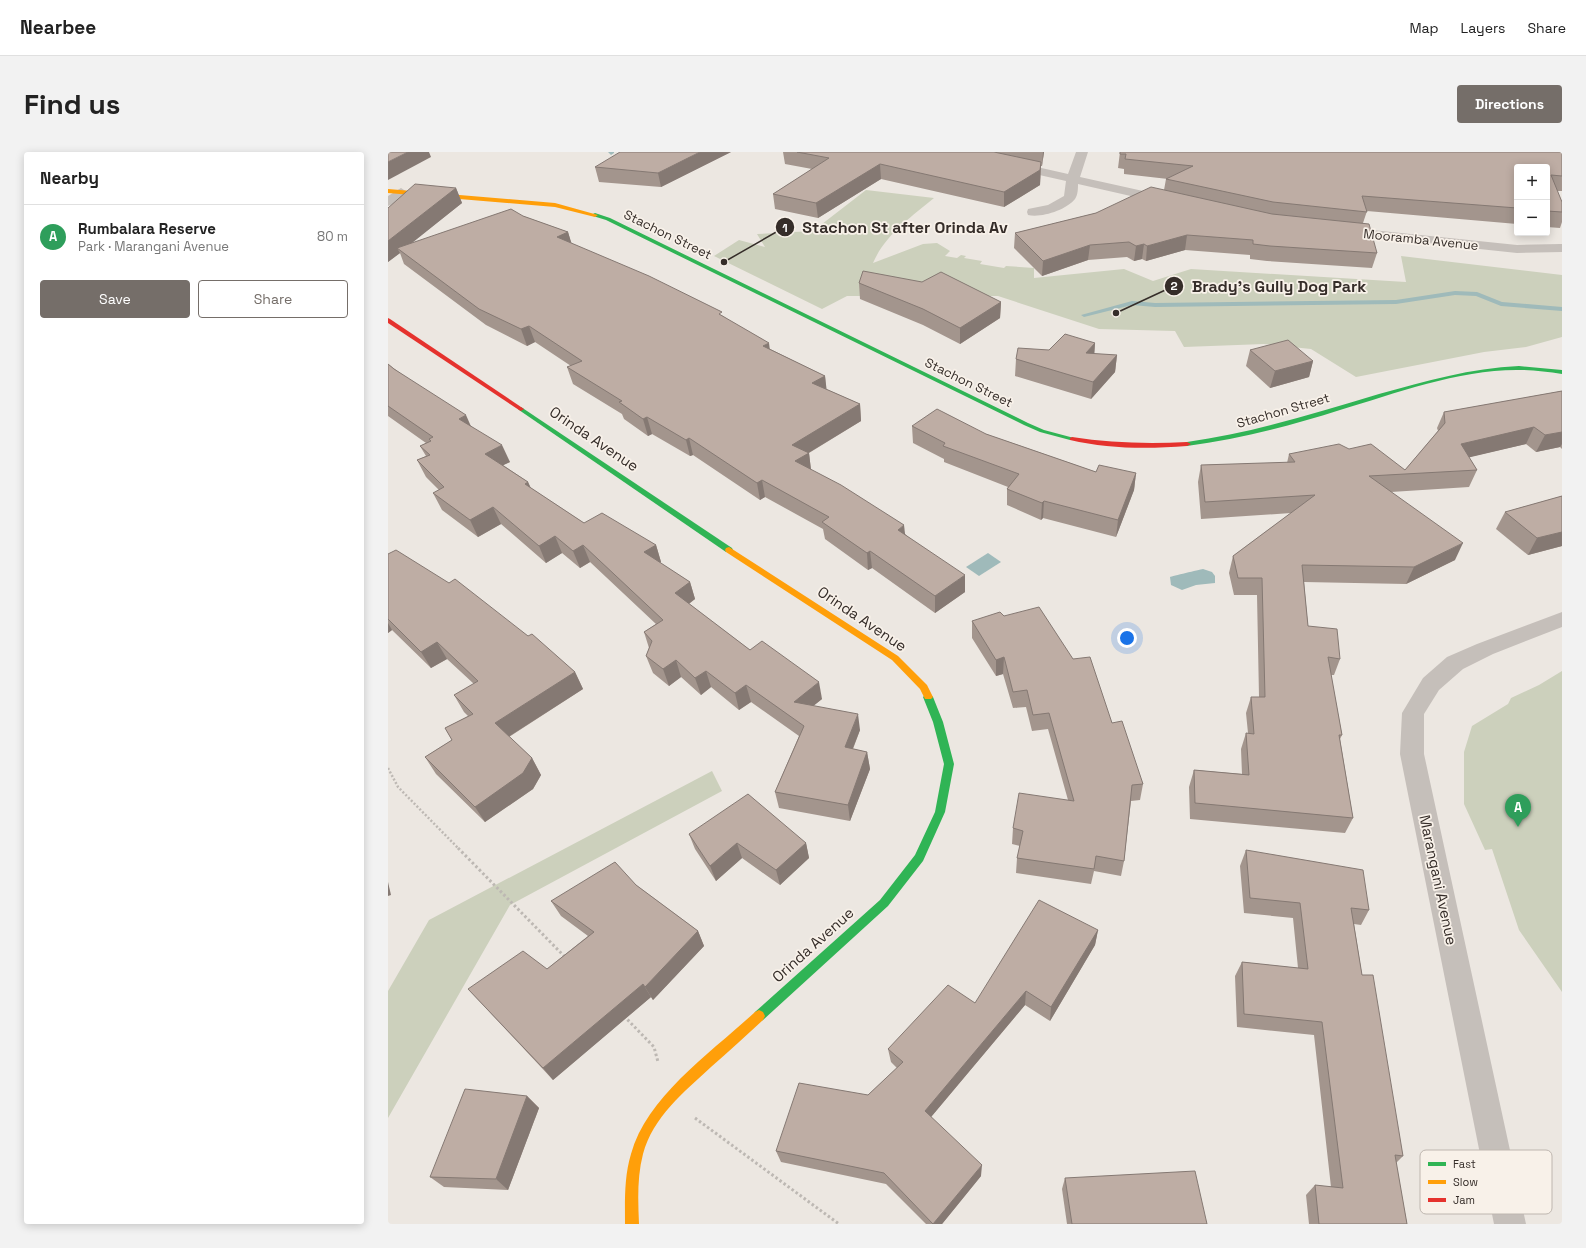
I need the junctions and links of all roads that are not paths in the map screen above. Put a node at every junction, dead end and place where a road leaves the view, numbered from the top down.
1 (954, 152) edge
2 (1082, 152) edge
3 (1073, 179) junction
4 (394, 191) edge
5 (388, 202) edge
6 (1178, 203) edge
7 (1034, 212) dead end
8 (1331, 229) edge
9 (1560, 248) dead end
10 (388, 320) edge
11 (1562, 372) edge
12 (1562, 619) edge
13 (1495, 1150) edge
14 (1508, 1214) edge
15 (632, 1224) edge
16 (1510, 1224) edge

1 - 3 street
2 - 3 street
3 - 6 street
3 - 7 street
4 - 5 street
4 - 11 street, Stachon Street
8 - 9 street, Mooramba Avenue
10 - 15 street, Orinda Avenue
12 - 13 street, Marangani Avenue
14 - 16 street, Marangani Avenue

